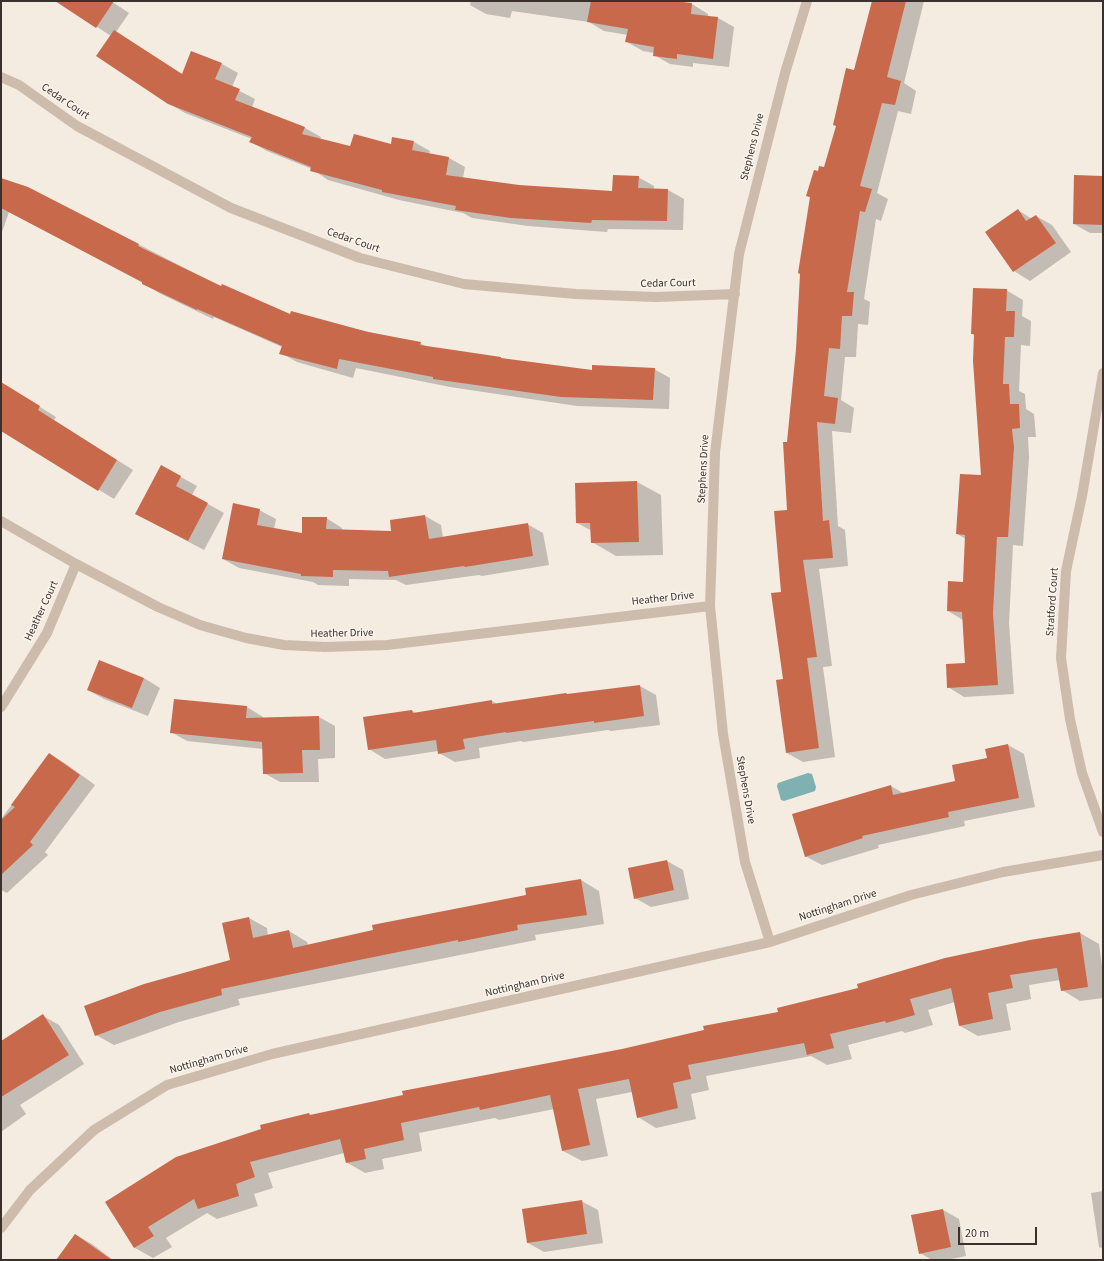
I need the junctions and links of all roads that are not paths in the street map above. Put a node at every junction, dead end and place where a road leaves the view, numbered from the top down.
1 (807, 1) edge
2 (1, 76) edge
3 (735, 294) junction
4 (1103, 373) edge
5 (1, 521) edge
6 (76, 564) junction
7 (710, 606) junction
8 (1, 707) edge
9 (1103, 832) edge
10 (1103, 855) edge
11 (770, 942) junction
12 (1, 1228) edge

1 - 3 street, Stephens Drive
2 - 3 street, Cedar Court
3 - 7 street, Stephens Drive
4 - 9 street, Stratford Court
5 - 6 street, Heather Drive
6 - 7 street, Heather Drive
6 - 8 street, Heather Court
7 - 11 street, Stephens Drive
10 - 11 street, Nottingham Drive
11 - 12 street, Nottingham Drive

